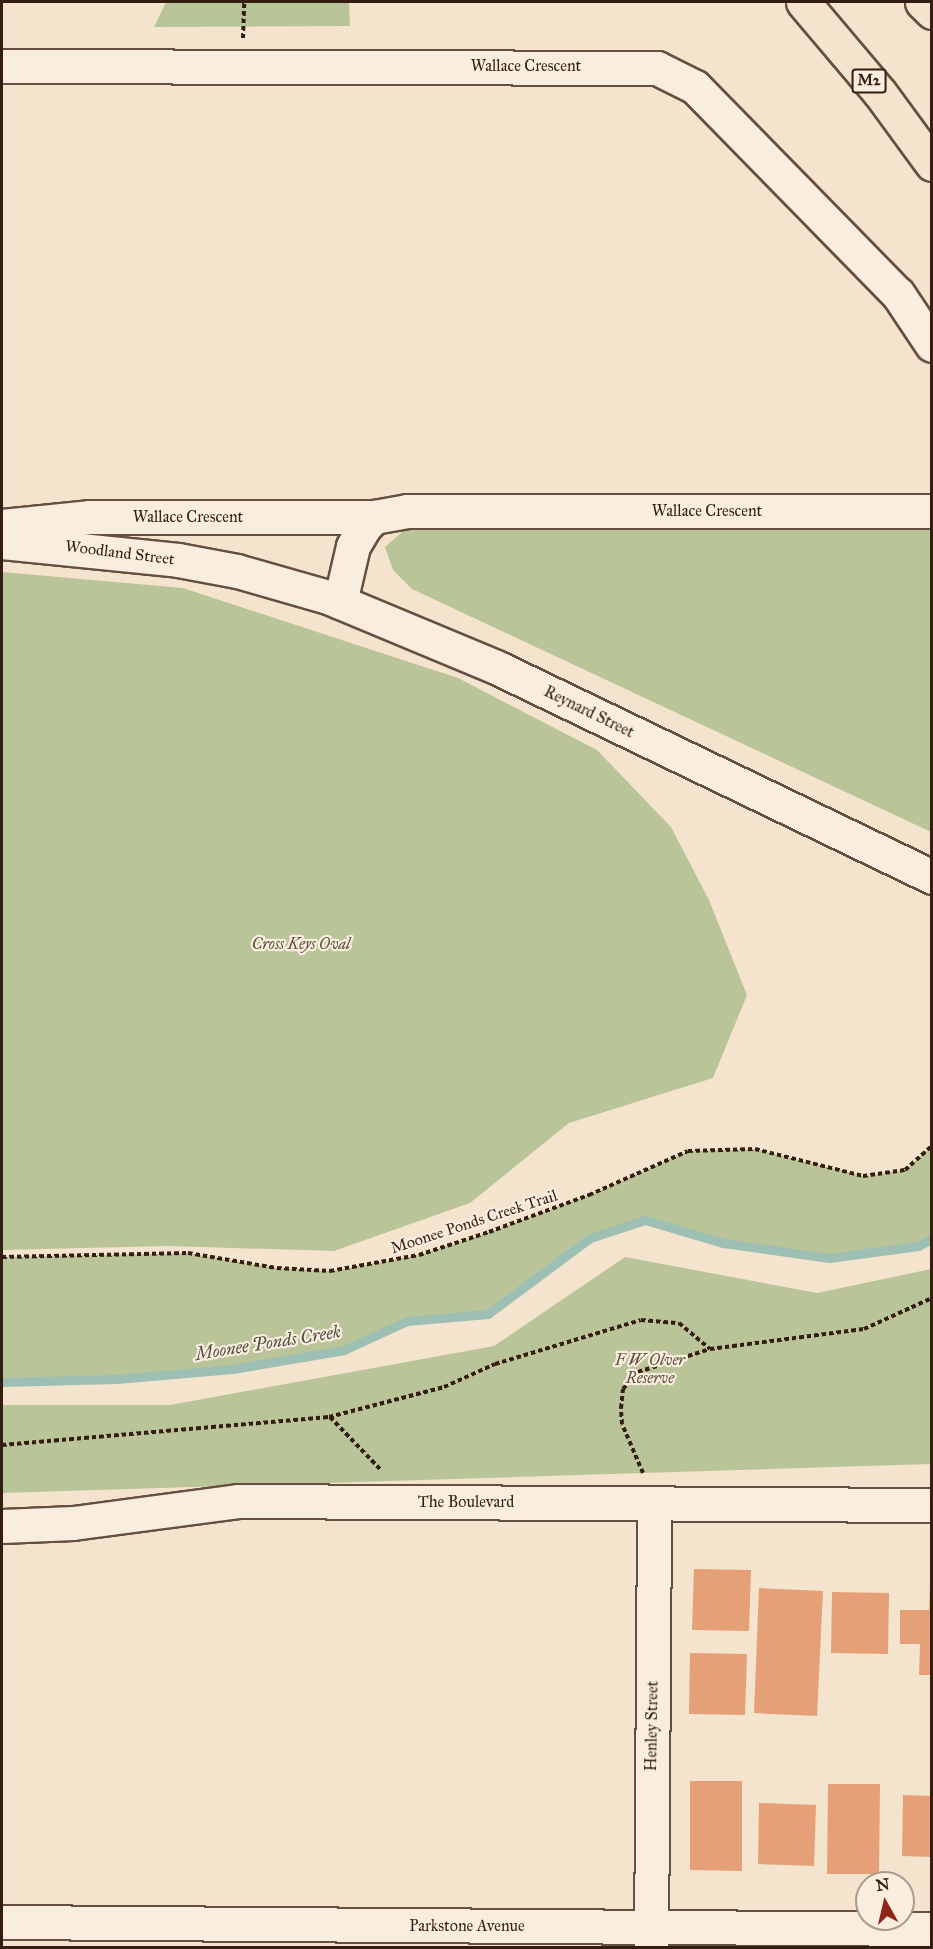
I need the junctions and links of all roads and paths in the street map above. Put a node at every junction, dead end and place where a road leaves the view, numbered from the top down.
1 (803, 2) edge
2 (922, 2) edge
3 (932, 12) edge
4 (2, 66) edge
5 (932, 164) edge
6 (932, 345) edge
7 (932, 511) edge
8 (374, 517) junction
9 (2, 526) edge
10 (2, 542) edge
11 (237, 571) joint
12 (340, 602) junction
13 (932, 877) edge
14 (932, 1146) edge
15 (2, 1257) edge
16 (932, 1298) edge
17 (710, 1349) junction
18 (329, 1417) junction
19 (2, 1445) edge
20 (371, 1459) dead end
21 (654, 1504) junction
22 (932, 1505) edge
23 (2, 1526) edge
24 (2, 1922) edge
25 (932, 1929) edge
26 (651, 1937) edge

1 - 5 highway, M2
2 - 3 highway
4 - 6 street, Wallace Crescent
7 - 8 street, Wallace Crescent
8 - 9 street, Wallace Crescent
8 - 12 street
10 - 11 street, Woodland Street
11 - 12 street, Reynard Street
12 - 13 street, Reynard Street
14 - 15 path, Moonee Ponds Creek Trail
16 - 17 path
17 - 18 path
17 - 21 path
18 - 19 path
18 - 20 path
21 - 22 street, The Boulevard
21 - 23 street, The Boulevard
21 - 26 street, Henley Street
24 - 26 street, Parkstone Avenue
25 - 26 street, Parkstone Avenue

